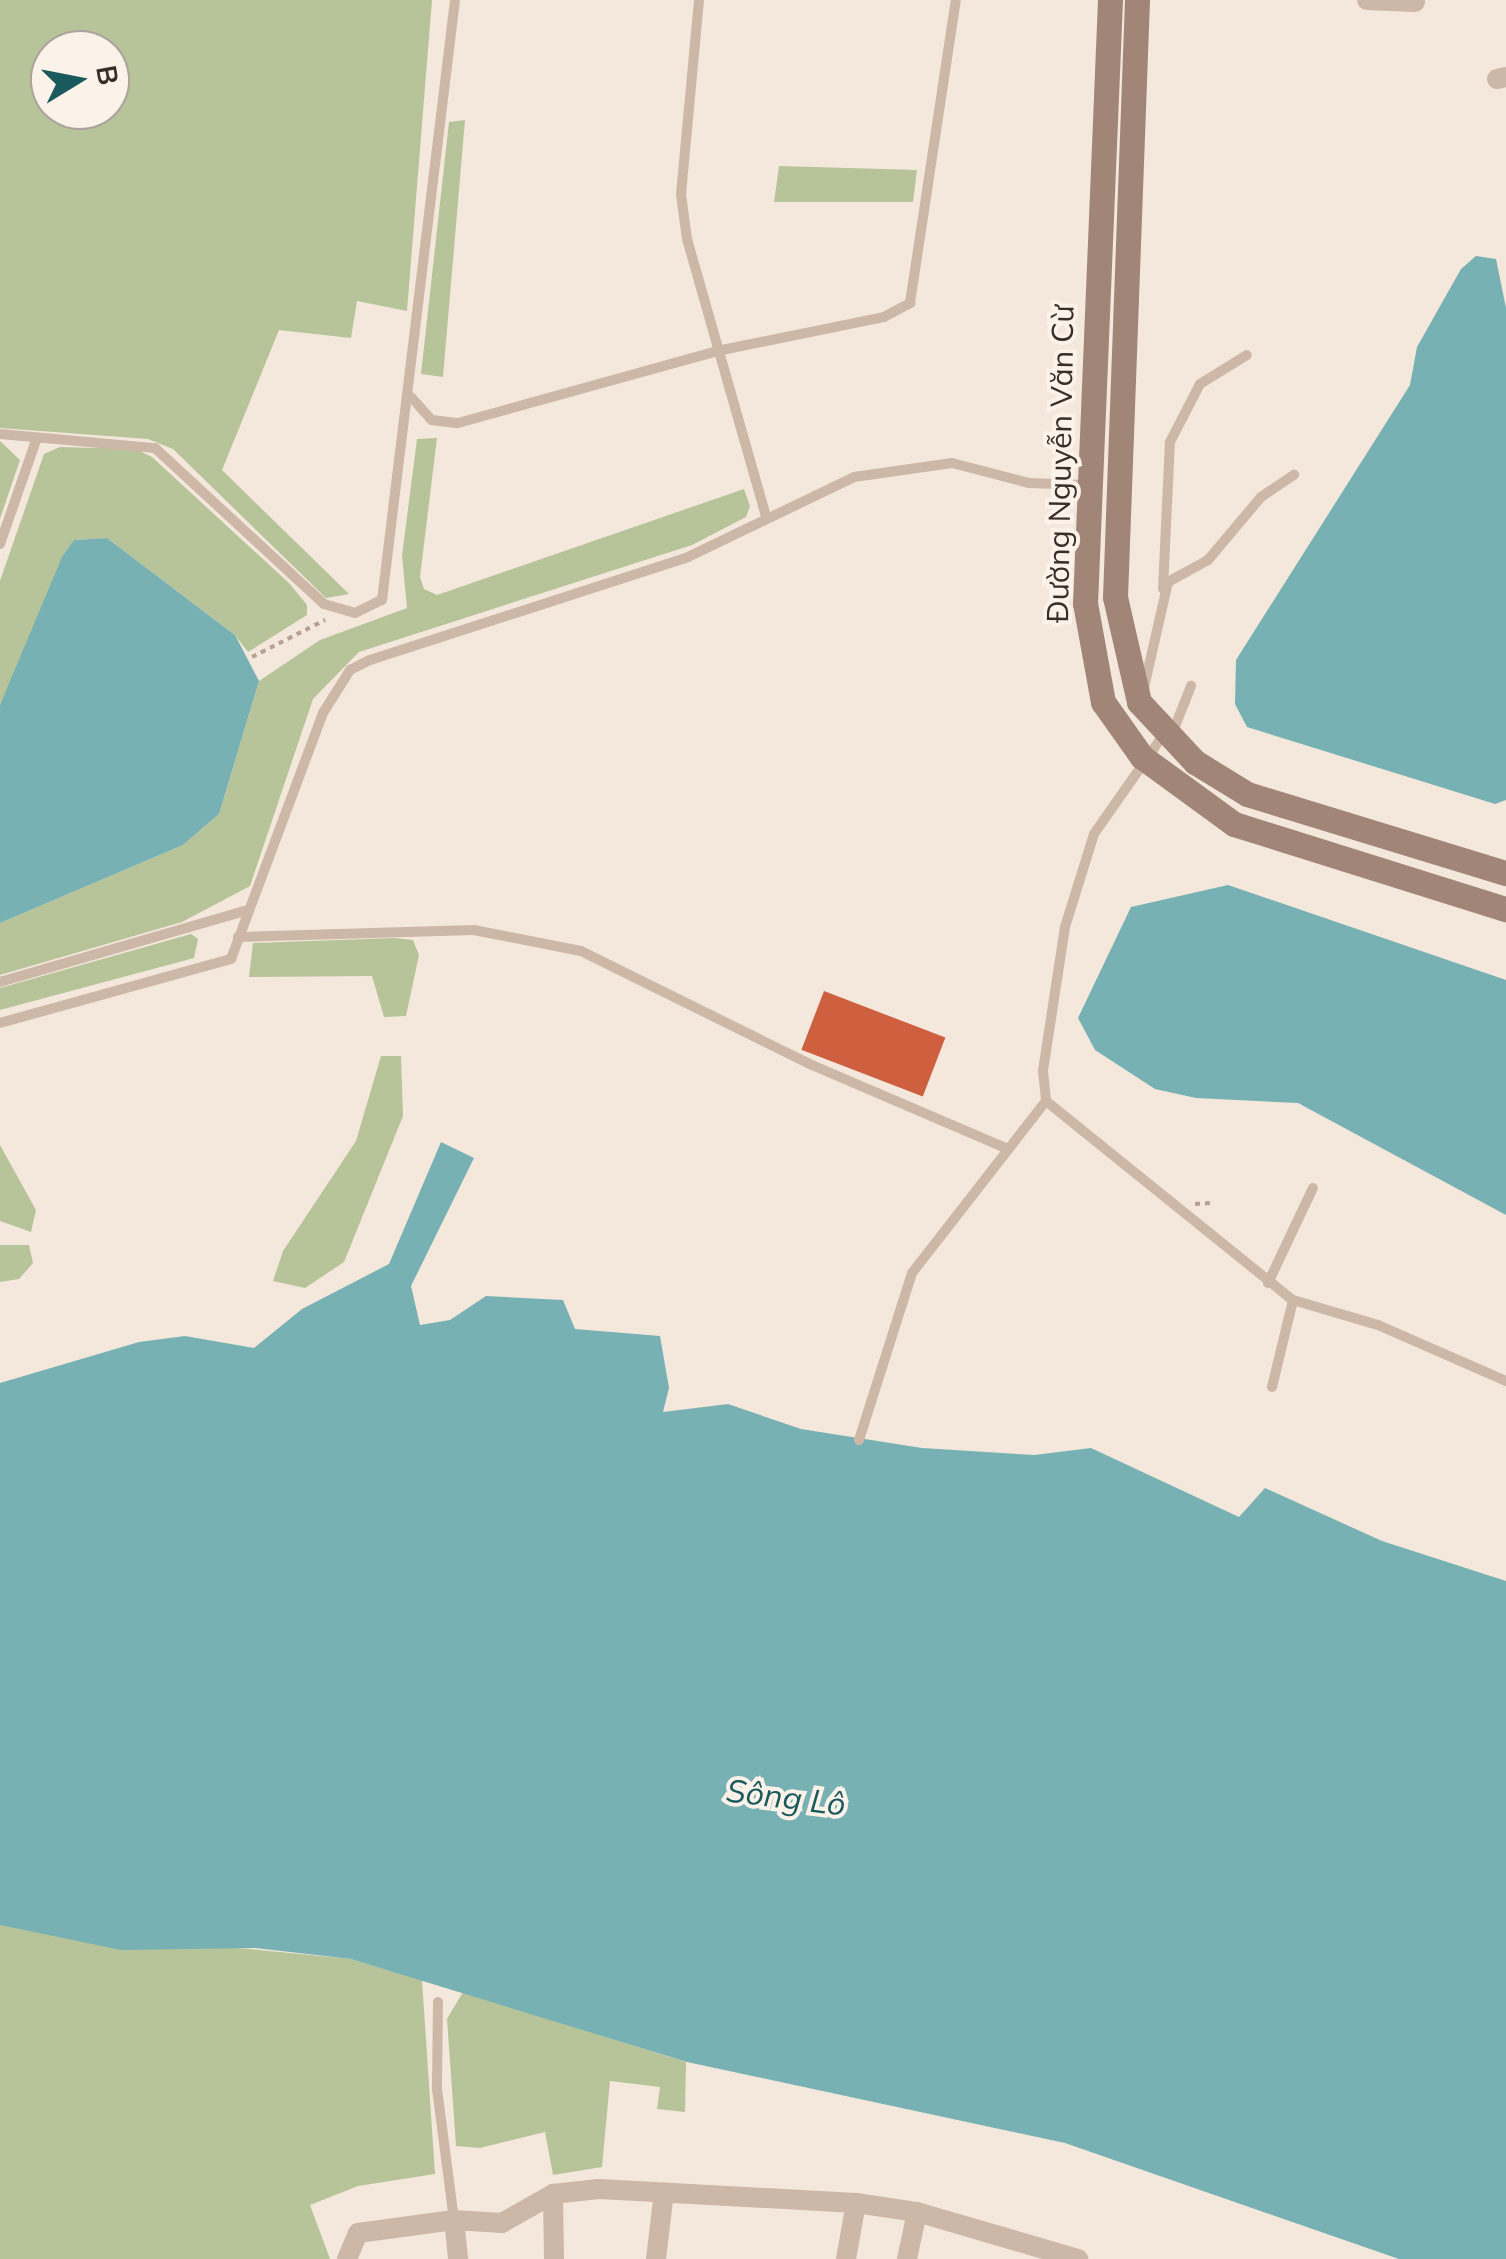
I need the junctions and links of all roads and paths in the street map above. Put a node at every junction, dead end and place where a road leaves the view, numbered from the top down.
1 (455, 0) edge
2 (699, 0) edge
3 (956, 0) edge
4 (1110, 0) edge
5 (1137, 0) edge
6 (1367, 0) edge
7 (1415, 2) edge
8 (718, 351) junction
9 (1247, 355) dead end
10 (411, 397) junction
11 (0, 434) edge
12 (37, 438) junction
13 (1294, 475) dead end
14 (1088, 485) junction
15 (766, 516) junction
16 (0, 544) edge
17 (1163, 592) junction
18 (338, 613) junction
19 (252, 657) dead end
20 (1190, 686) dead end
21 (1138, 702) junction
22 (1167, 737) junction
23 (1142, 757) junction
24 (1506, 873) edge
25 (1506, 909) edge
26 (245, 911) junction
27 (238, 937) junction
28 (0, 982) edge
29 (0, 1023) edge
30 (1046, 1100) junction
31 (1006, 1148) junction
32 (1313, 1188) dead end
33 (1268, 1282) junction
34 (1294, 1300) junction
35 (1506, 1382) edge
36 (1272, 1387) dead end
37 (859, 1440) dead end
38 (438, 2002) dead end
39 (664, 2192) junction
40 (553, 2194) junction
41 (856, 2203) junction
42 (917, 2212) junction
43 (454, 2220) junction
44 (1033, 2253) edge
45 (347, 2259) edge
46 (458, 2259) edge
47 (554, 2259) edge
48 (656, 2259) edge
49 (846, 2259) edge
50 (907, 2259) edge
51 (1078, 2259) edge

1 - 10 lane
2 - 8 lane
3 - 8 lane
4 - 14 main road, Đường Nguyễn Văn Cừ
5 - 21 main road, Đường Nguyễn Văn Cừ
6 - 7 street
8 - 10 lane
8 - 15 lane
9 - 17 lane
10 - 18 lane
11 - 12 lane
12 - 16 lane
12 - 18 lane
13 - 17 lane
14 - 15 lane
14 - 23 main road, Đường Nguyễn Văn Cừ
15 - 26 lane
17 - 21 lane
18 - 19 path
20 - 22 lane
21 - 22 main road, Đường Nguyễn Văn Cừ
22 - 23 lane
22 - 24 main road, Đường Nguyễn Văn Cừ
23 - 25 main road, Đường Nguyễn Văn Cừ
23 - 30 lane
26 - 27 lane
26 - 28 lane
27 - 29 lane
27 - 31 lane
30 - 31 lane
30 - 33 lane
31 - 37 lane
32 - 33 lane
33 - 34 lane
34 - 35 lane
34 - 36 lane
38 - 43 lane
39 - 40 street
39 - 41 street
39 - 48 street
40 - 43 street
40 - 47 street
41 - 42 street
41 - 49 street
42 - 44 street
42 - 50 street
43 - 45 street
43 - 46 street
44 - 51 street

